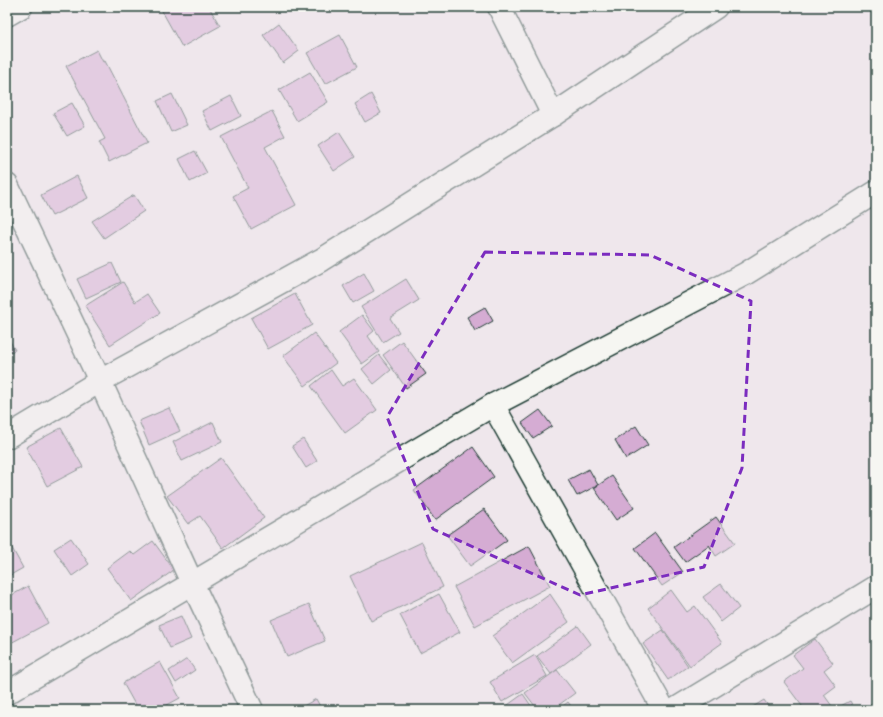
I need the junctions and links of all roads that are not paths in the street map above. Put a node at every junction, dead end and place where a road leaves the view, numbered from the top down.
1 (21, 7) edge
2 (499, 7) edge
3 (716, 7) edge
4 (7, 15) edge
5 (553, 115) junction
6 (7, 185) edge
7 (876, 192) edge
8 (100, 381) junction
9 (493, 405) junction
10 (7, 437) edge
11 (192, 583) junction
12 (876, 587) edge
13 (7, 693) edge
14 (252, 710) edge
15 (664, 710) edge
16 (674, 710) edge

1 - 4 street
2 - 5 street
3 - 5 street
5 - 8 street
6 - 8 street
7 - 9 street
8 - 10 street
8 - 11 street
9 - 11 street
9 - 15 street
11 - 13 street
11 - 14 street
12 - 16 street

